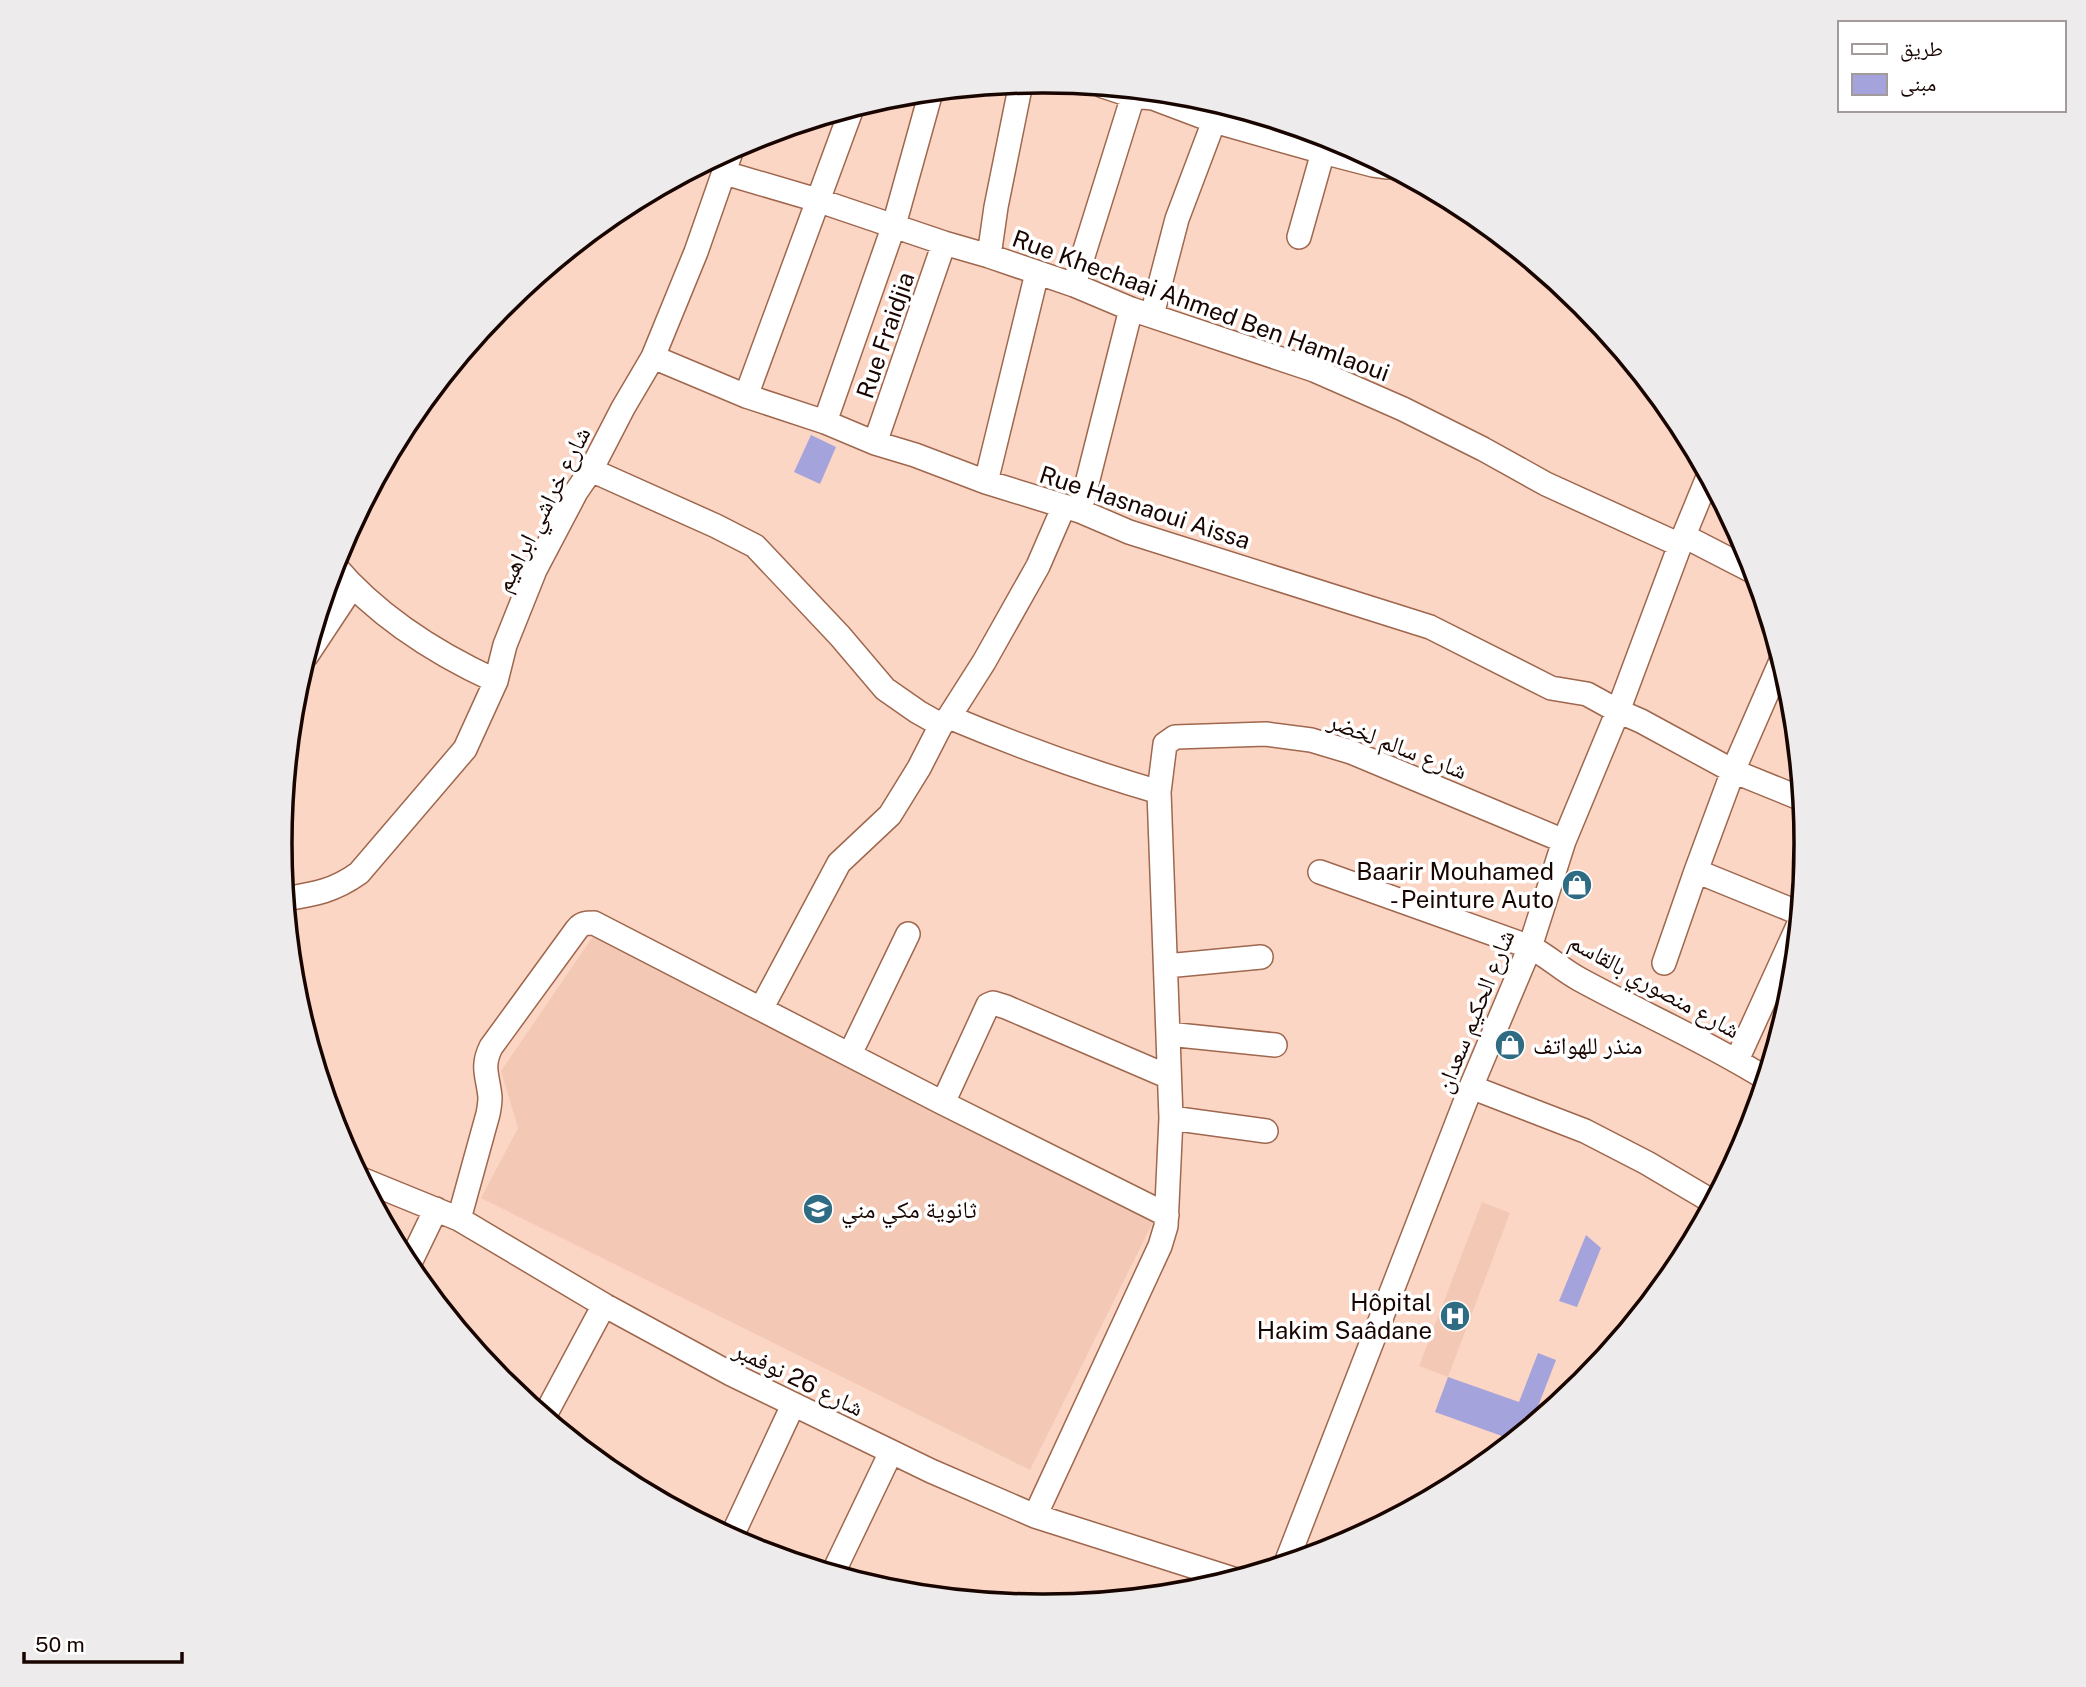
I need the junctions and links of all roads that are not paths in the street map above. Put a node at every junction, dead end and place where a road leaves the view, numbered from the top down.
1 (1019, 93) edge
2 (1145, 100) edge
3 (928, 102) edge
4 (1170, 104) edge
5 (848, 118) edge
6 (1214, 121) junction
7 (1322, 152) junction
8 (1351, 159) edge
9 (728, 162) edge
10 (725, 173) junction
11 (817, 200) junction
12 (894, 225) junction
13 (1299, 237) dead end
14 (944, 243) junction
15 (989, 256) junction
16 (1037, 272) junction
17 (1074, 285) junction
18 (1141, 312) junction
19 (653, 357) junction
20 (746, 396) junction
21 (825, 422) junction
22 (875, 443) junction
23 (591, 470) junction
24 (986, 482) junction
25 (1704, 488) edge
26 (1072, 509) junction
27 (1682, 540) junction
28 (1741, 566) edge
29 (342, 575) edge
30 (352, 587) junction
31 (324, 629) edge
32 (1774, 676) edge
33 (496, 681) junction
34 (1618, 711) junction
35 (945, 721) junction
36 (1733, 771) junction
37 (1159, 792) junction
38 (1792, 795) edge
39 (1564, 841) junction
40 (1696, 870) junction
41 (1320, 872) dead end
42 (294, 897) edge
43 (1790, 909) edge
44 (908, 934) dead end
45 (1530, 947) junction
46 (1785, 955) edge
47 (1261, 957) dead end
48 (1664, 963) dead end
49 (1166, 966) junction
50 (761, 1009) junction
51 (1168, 1034) junction
52 (1275, 1045) dead end
53 (850, 1054) junction
54 (1737, 1060) junction
55 (1758, 1073) edge
56 (1169, 1077) junction
57 (1471, 1087) junction
58 (943, 1103) junction
59 (1171, 1118) junction
60 (1266, 1131) dead end
61 (374, 1184) edge
62 (1705, 1197) edge
63 (436, 1209) junction
64 (1167, 1215) junction
65 (459, 1219) junction
66 (414, 1254) edge
67 (604, 1305) junction
68 (793, 1405) junction
69 (549, 1408) edge
70 (891, 1452) junction
71 (1035, 1516) junction
72 (736, 1528) edge
73 (1290, 1552) edge
74 (837, 1565) edge
75 (1216, 1574) edge

1 - 15 street
2 - 17 street
3 - 12 street
4 - 6 street
5 - 11 street
6 - 7 street
6 - 18 street
7 - 8 street
7 - 13 street
9 - 10 street, شارع خراشي ابراهيم
10 - 11 street, Rue Khechaai Ahmed Ben Hamlaoui
10 - 19 street, شارع خراشي ابراهيم
11 - 12 street, Rue Khechaai Ahmed Ben Hamlaoui
11 - 20 street
12 - 14 street, Rue Khechaai Ahmed Ben Hamlaoui
12 - 21 street
14 - 15 street, Rue Khechaai Ahmed Ben Hamlaoui
14 - 22 street, Rue Fraidjia
15 - 16 street, Rue Khechaai Ahmed Ben Hamlaoui
16 - 17 street, Rue Khechaai Ahmed Ben Hamlaoui
16 - 24 street
17 - 18 street, Rue Khechaai Ahmed Ben Hamlaoui
18 - 26 street
18 - 27 street, Rue Khechaai Ahmed Ben Hamlaoui
19 - 20 street, Rue Hasnaoui Aissa
19 - 23 street, شارع خراشي ابراهيم
20 - 21 street, Rue Hasnaoui Aissa
21 - 22 street, Rue Hasnaoui Aissa
22 - 24 street, Rue Hasnaoui Aissa
23 - 33 street, شارع خراشي ابراهيم
23 - 35 street
24 - 26 street, Rue Hasnaoui Aissa
25 - 27 street, شارع الحكيم سعدان
26 - 34 street, Rue Hasnaoui Aissa
26 - 35 street
27 - 28 street, Rue Khechaai Ahmed Ben Hamlaoui
27 - 34 street, شارع الحكيم سعدان
29 - 30 street
30 - 31 street
30 - 33 street
32 - 36 street
33 - 42 street, شارع خراشي ابراهيم
34 - 36 street, Rue Hasnaoui Aissa
34 - 39 street, شارع الحكيم سعدان
35 - 37 street
35 - 50 street
36 - 38 street, Rue Hasnaoui Aissa
36 - 40 street
37 - 39 street, شارع سالم لخضر
37 - 49 street
39 - 45 street, شارع الحكيم سعدان
40 - 43 street
40 - 48 street
41 - 45 street, شارع منصوري بالقاسم
44 - 53 street
45 - 54 street, شارع منصوري بالقاسم
45 - 57 street, شارع الحكيم سعدان
46 - 54 street
47 - 49 street
49 - 51 street
50 - 53 street
50 - 65 street
51 - 52 street
51 - 56 street
53 - 58 street
54 - 55 street, شارع منصوري بالقاسم
56 - 58 street
56 - 59 street
57 - 62 street
57 - 73 street, شارع الحكيم سعدان
58 - 64 street
59 - 60 street
59 - 64 street
61 - 63 street, شارع 26 نوفمبر
63 - 65 street, شارع 26 نوفمبر
63 - 66 street
64 - 71 street
65 - 67 street, شارع 26 نوفمبر
67 - 68 street, شارع 26 نوفمبر
67 - 69 street
68 - 70 street, شارع 26 نوفمبر
68 - 72 street
70 - 71 street, شارع 26 نوفمبر
70 - 74 street
71 - 75 street, شارع 26 نوفمبر

